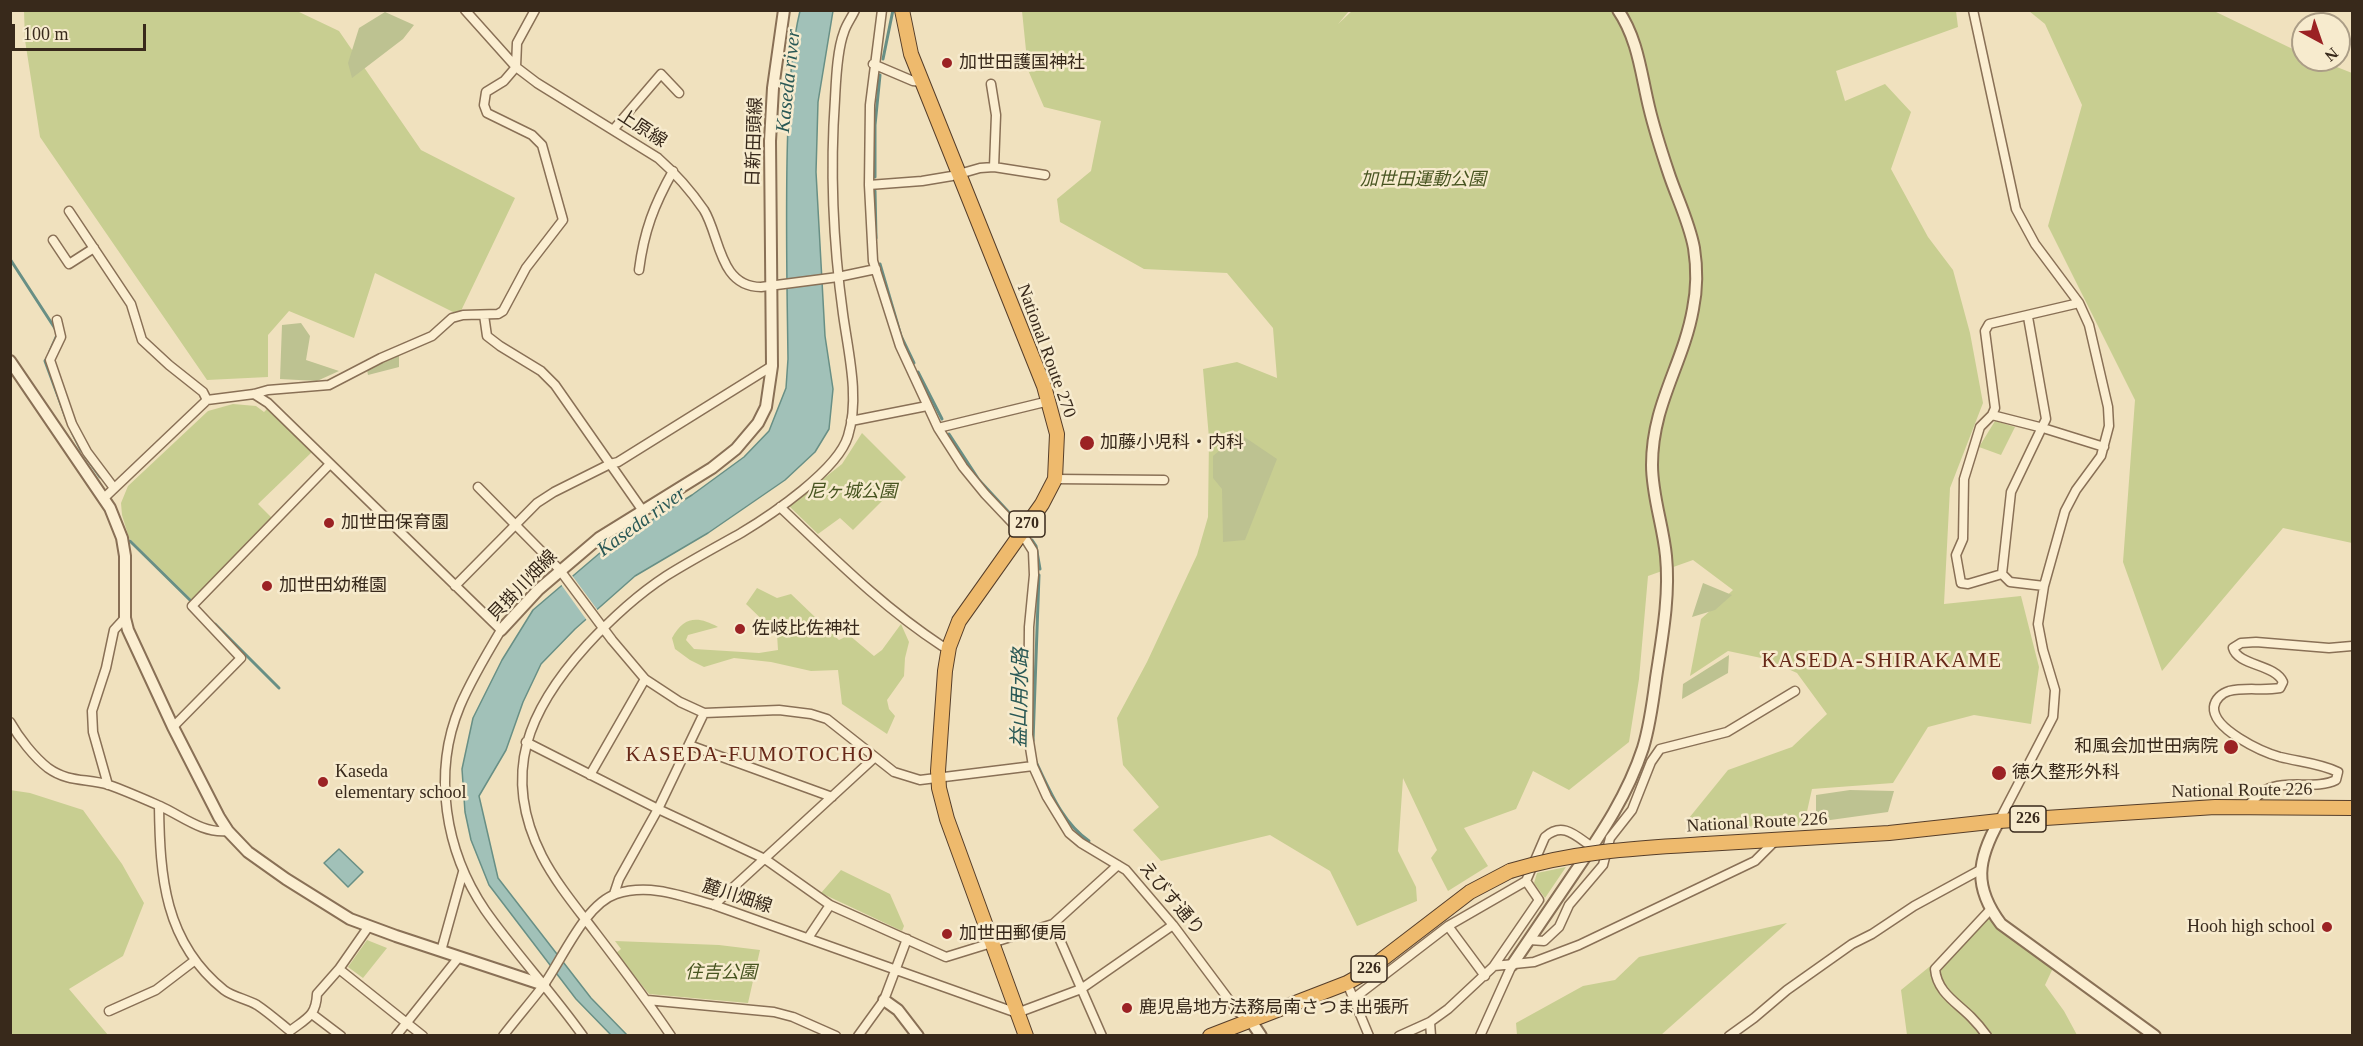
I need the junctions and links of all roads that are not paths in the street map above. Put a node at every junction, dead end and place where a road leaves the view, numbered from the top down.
1 (465, 10) edge
2 (535, 10) edge
3 (784, 10) edge
4 (855, 10) edge
5 (882, 10) edge
6 (902, 10) edge
7 (1618, 10) edge
8 (1973, 10) edge
9 (873, 64) junction
10 (516, 67) junction
11 (922, 82) junction
12 (991, 84) dead end
13 (679, 93) dead end
14 (613, 130) junction
15 (994, 167) junction
16 (673, 171) junction
17 (958, 173) junction
18 (1045, 175) dead end
19 (869, 185) junction
20 (69, 211) dead end
21 (53, 240) dead end
22 (94, 248) junction
23 (876, 269) junction
24 (639, 270) dead end
25 (835, 277) junction
26 (772, 282) junction
27 (2079, 303) junction
28 (484, 315) junction
29 (2028, 317) junction
30 (57, 320) dead end
31 (10, 361) edge
32 (772, 366) junction
33 (254, 394) junction
34 (207, 400) junction
35 (1049, 401) junction
36 (927, 406) junction
37 (1992, 415) junction
38 (851, 421) junction
39 (938, 428) junction
40 (2043, 428) junction
41 (2104, 447) junction
42 (610, 464) junction
43 (329, 465) junction
44 (1055, 479) junction
45 (1164, 480) dead end
46 (478, 486) dead end
47 (114, 488) junction
48 (103, 499) junction
49 (780, 507) junction
50 (643, 511) junction
51 (515, 524) junction
52 (1021, 532) junction
53 (561, 572) junction
54 (2002, 573) junction
55 (455, 586) junction
56 (2044, 586) junction
57 (125, 618) junction
58 (601, 625) junction
59 (501, 630) junction
60 (2352, 646) edge
61 (949, 647) junction
62 (645, 679) junction
63 (1795, 691) dead end
64 (704, 713) junction
65 (10, 722) edge
66 (173, 727) junction
67 (526, 742) junction
68 (689, 746) junction
69 (874, 758) junction
70 (1033, 765) junction
71 (590, 775) junction
72 (937, 779) junction
73 (108, 784) junction
74 (832, 797) junction
75 (159, 806) junction
76 (2247, 806) junction
77 (2352, 808) edge
78 (658, 809) junction
79 (1999, 821) junction
80 (228, 831) junction
81 (1775, 841) junction
82 (1592, 847) junction
83 (765, 859) junction
84 (1118, 865) junction
85 (1980, 870) junction
86 (463, 872) junction
87 (1526, 881) junction
88 (614, 894) junction
89 (714, 905) junction
90 (830, 905) junction
91 (1990, 910) junction
92 (584, 922) junction
93 (1053, 924) junction
94 (1173, 925) junction
95 (369, 926) junction
96 (1448, 926) junction
97 (808, 938) junction
98 (907, 939) junction
99 (1529, 940) junction
100 (992, 943) junction
101 (441, 951) junction
102 (459, 957) junction
103 (194, 960) junction
104 (1512, 965) junction
105 (1493, 967) junction
106 (339, 969) junction
107 (895, 969) junction
108 (1485, 976) junction
109 (545, 982) junction
110 (1347, 983) junction
111 (1081, 989) junction
112 (1353, 999) junction
113 (647, 1000) junction
114 (884, 1000) junction
115 (109, 1011) dead end
116 (1017, 1013) junction
117 (312, 1014) junction
118 (1251, 1021) junction
119 (407, 1022) junction
120 (1430, 1022) junction
121 (340, 1035) edge
122 (396, 1035) edge
123 (423, 1035) edge
124 (503, 1035) edge
125 (583, 1035) edge
126 (671, 1035) edge
127 (836, 1035) edge
128 (858, 1035) edge
129 (918, 1035) edge
130 (1026, 1035) edge
131 (1102, 1035) edge
132 (1210, 1035) edge
133 (1261, 1035) edge
134 (1369, 1035) edge
135 (1398, 1035) edge
136 (1431, 1035) edge
137 (1480, 1035) edge
138 (1729, 1035) edge
139 (1987, 1035) edge
140 (2155, 1035) edge

1 - 10 street, 上原線
2 - 10 street
3 - 26 street, 日新田頭線
4 - 25 street
5 - 9 street, えびす通り
6 - 11 highway, National Route 270 / 270
7 - 82 street
8 - 27 street
9 - 11 street
9 - 19 street, えびす通り
10 - 14 street, 上原線
10 - 28 street
11 - 17 highway, National Route 270 / 270
12 - 15 street
13 - 14 street
14 - 16 street, 上原線
15 - 17 street
15 - 18 street
16 - 24 street
16 - 26 street, 上原線
17 - 19 street
17 - 35 highway, National Route 270 / 270
19 - 23 street, えびす通り
20 - 22 street
21 - 22 street
22 - 34 street
23 - 25 street, 上原線
23 - 36 street, えびす通り
25 - 26 street, 上原線
25 - 38 street
26 - 32 street, 貝掛川畑線
27 - 29 street
27 - 41 street
28 - 33 street
28 - 42 street
29 - 37 street
29 - 40 street
30 - 47 street
31 - 48 street
32 - 42 street
32 - 50 street, 貝掛川畑線
33 - 34 street
33 - 43 street
34 - 47 street
35 - 39 street
35 - 44 highway, National Route 270 / 270
36 - 38 street
36 - 39 street, えびす通り
37 - 40 street
37 - 54 street
38 - 49 street
39 - 52 street, えびす通り
40 - 41 street
40 - 54 street
41 - 56 street
42 - 50 street
42 - 51 street
43 - 55 street
43 - 66 street
44 - 45 street
44 - 52 highway, National Route 270 / 270
46 - 51 street
47 - 48 street
48 - 57 street
49 - 58 street
49 - 61 street
50 - 53 street, 貝掛川畑線
51 - 53 street
51 - 55 street
52 - 61 highway, National Route 270 / 270
52 - 70 street, えびす通り
53 - 58 street
53 - 59 street, 貝掛川畑線
54 - 56 street
55 - 59 street
56 - 79 street
57 - 66 street
57 - 73 street
58 - 62 street
58 - 67 street
59 - 86 street, 貝掛川畑線
60 - 76 street
61 - 72 highway, National Route 270 / 270
62 - 64 street
62 - 71 street
63 - 99 street
64 - 68 street
64 - 69 street
65 - 73 street
66 - 80 street
67 - 71 street
67 - 92 street
68 - 74 street
68 - 78 street
69 - 72 street
69 - 74 street
70 - 72 street
70 - 84 street, えびす通り
71 - 78 street
72 - 100 highway, National Route 270 / 270
73 - 75 street
74 - 83 street
75 - 80 street
75 - 103 street
76 - 77 highway, National Route 226 / 226
76 - 79 highway, National Route 226 / 226
78 - 83 street
78 - 88 street
79 - 81 highway, National Route 226 / 226
79 - 85 street
80 - 95 street
81 - 104 street
81 - 110 highway, National Route 226 / 226, bridge
82 - 87 street
82 - 99 street
83 - 89 street
83 - 90 street
84 - 93 street
84 - 94 street, えびす通り
85 - 91 street
85 - 138 street
86 - 101 street
86 - 109 street, 貝掛川畑線
87 - 96 street
87 - 105 street
88 - 89 street, 麓川畑線
88 - 92 street
89 - 97 street, 麓川畑線
90 - 97 street
90 - 98 street
91 - 139 street
91 - 140 street
92 - 109 street
92 - 113 street
93 - 100 street
93 - 111 street
94 - 111 street
94 - 118 street, えびす通り
95 - 101 street
95 - 106 street
96 - 108 street
96 - 112 street
97 - 107 street, 麓川畑線
98 - 100 street
98 - 107 street
99 - 104 street
100 - 116 highway, National Route 270 / 270
101 - 102 street
102 - 109 street
102 - 119 street
103 - 115 street
103 - 117 street
104 - 105 street
104 - 137 street
105 - 108 street
106 - 117 street
106 - 119 street
107 - 114 street
107 - 116 street, 麓川畑線
108 - 120 street
109 - 124 street
109 - 125 street, 貝掛川畑線
110 - 112 street
110 - 118 highway, National Route 226 / 226
111 - 116 street
111 - 131 street
112 - 134 street
113 - 126 street
113 - 127 street
114 - 128 street
114 - 129 street
116 - 130 highway, National Route 270 / 270
117 - 121 street
118 - 132 highway, National Route 226 / 226
118 - 133 street
119 - 122 street
119 - 123 street
120 - 135 street
120 - 136 street

